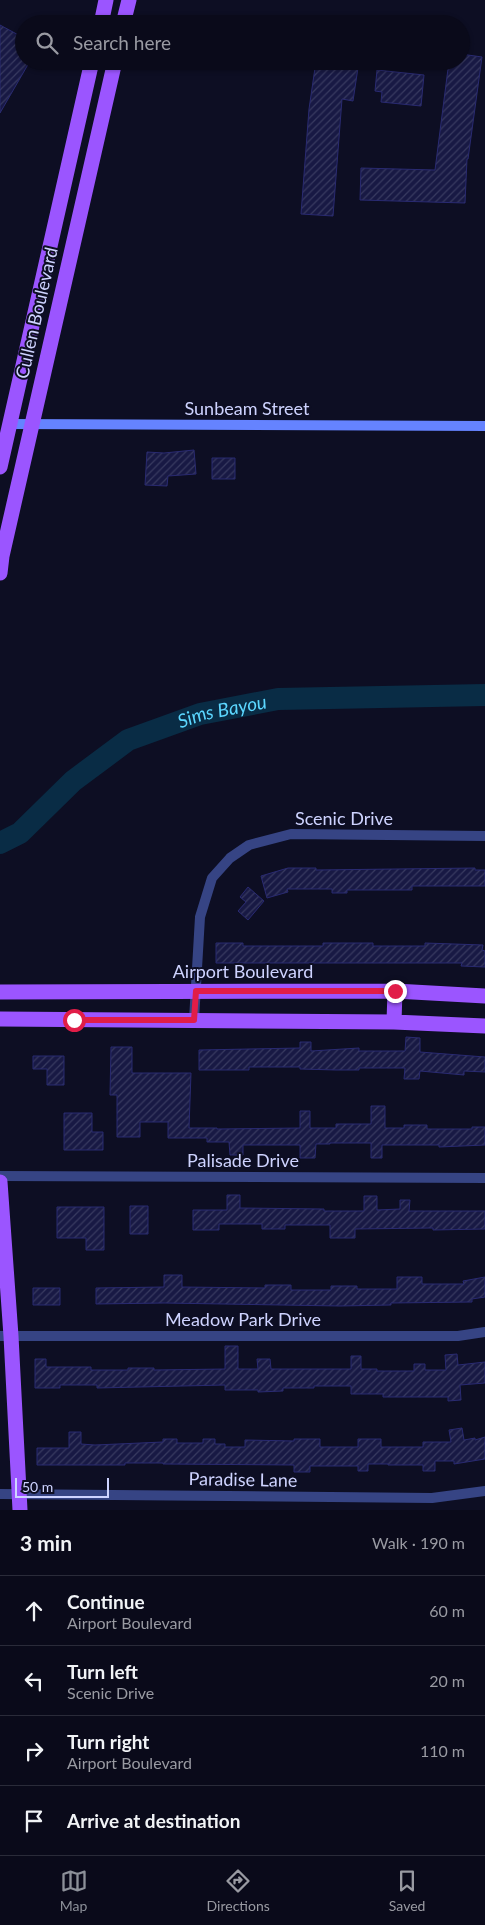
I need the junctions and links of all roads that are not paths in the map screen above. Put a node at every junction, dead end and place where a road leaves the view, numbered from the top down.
1 (106, 0) edge
2 (129, 0) edge
3 (103, 15) edge
4 (125, 15) edge
5 (90, 70) edge
6 (113, 70) edge
7 (85, 92) junction
8 (90, 167) junction
9 (41, 287) junction
10 (61, 292) junction
11 (10, 424) junction
12 (31, 424) junction
13 (485, 426) edge
14 (0, 467) edge
15 (0, 573) edge
16 (485, 836) edge
17 (196, 991) junction
18 (395, 991) junction
19 (0, 992) edge
20 (485, 996) edge
21 (0, 1019) edge
22 (194, 1020) junction
23 (394, 1022) junction
24 (485, 1026) edge
25 (0, 1176) edge
26 (485, 1178) edge
27 (0, 1182) edge
28 (485, 1332) edge
29 (5, 1336) edge
30 (485, 1491) edge
31 (0, 1494) edge
32 (19, 1494) junction
33 (20, 1510) edge

1 - 3 main road
2 - 4 main road
5 - 7 main road, Cullen Boulevard
6 - 8 main road, Cullen Boulevard
7 - 8 main road
7 - 9 main road, Cullen Boulevard
8 - 10 main road, Cullen Boulevard
9 - 10 main road
9 - 11 main road, Cullen Boulevard
10 - 12 main road, Cullen Boulevard
11 - 12 street, Sunbeam Street
11 - 14 main road, Cullen Boulevard
12 - 13 street, Sunbeam Street
12 - 15 main road, Cullen Boulevard
16 - 17 street, Scenic Drive
17 - 18 main road, Airport Boulevard
17 - 19 main road, Airport Boulevard
17 - 22 street, Scenic Drive
18 - 20 main road, Airport Boulevard
18 - 23 main road
21 - 22 main road
22 - 23 main road
23 - 24 main road
25 - 26 street, Palisade Drive
27 - 29 main road
28 - 29 street, Meadow Park Drive
29 - 32 main road
30 - 32 street, Paradise Lane
31 - 32 street, Paradise Lane
32 - 33 main road

